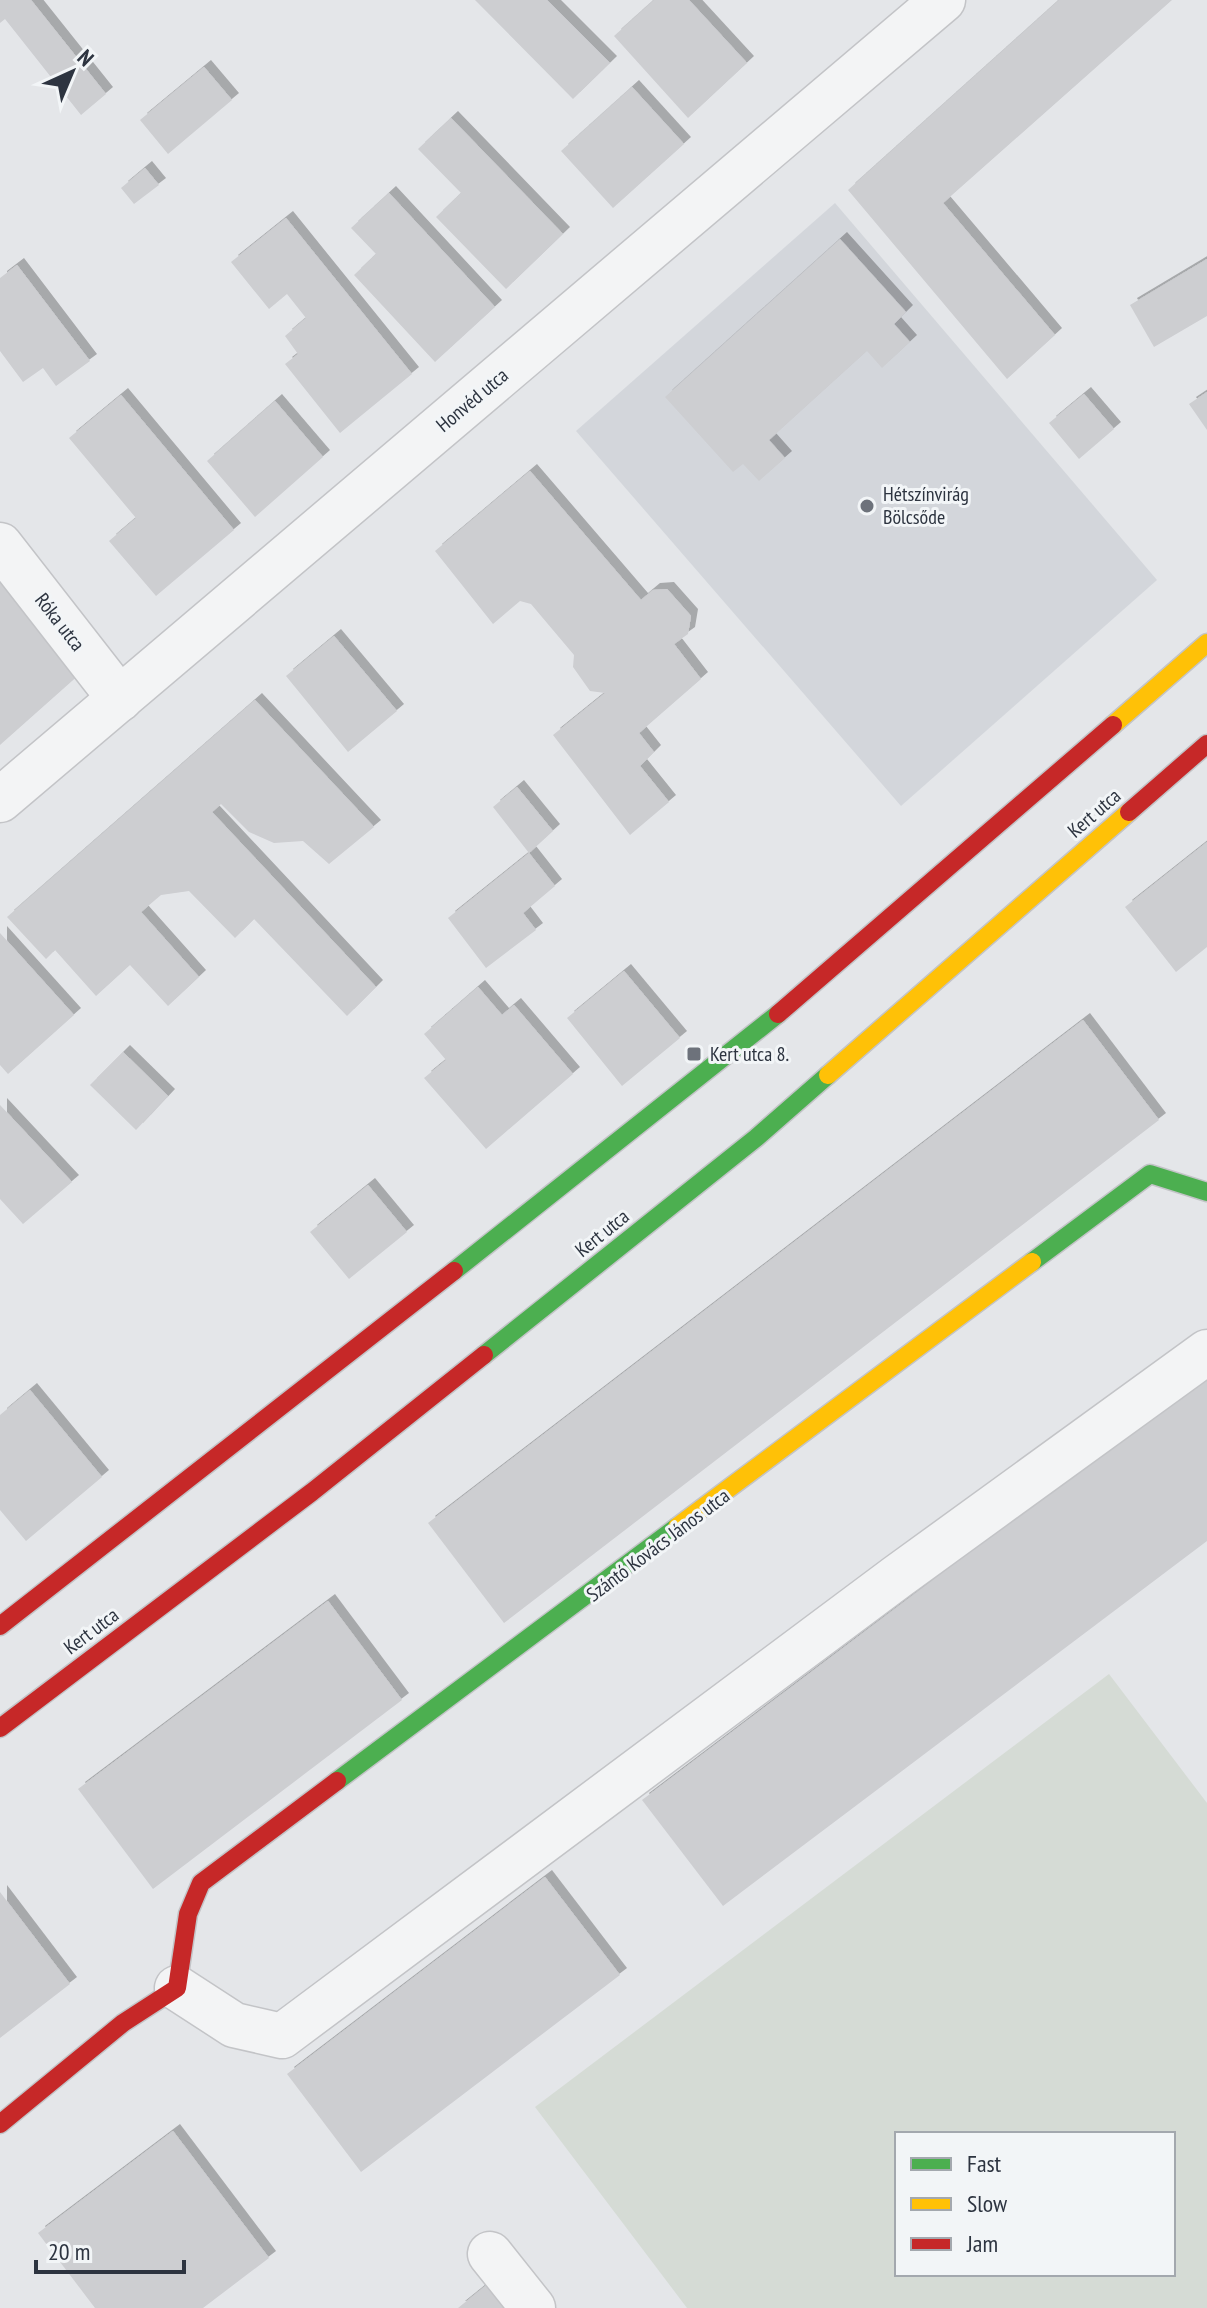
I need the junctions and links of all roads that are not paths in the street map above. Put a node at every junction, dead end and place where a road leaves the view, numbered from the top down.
1 (943, 0) edge
2 (0, 545) edge
3 (1207, 643) edge
4 (120, 699) junction
5 (1207, 744) edge
6 (0, 800) edge
7 (1207, 1192) edge
8 (1207, 1352) edge
9 (0, 1626) edge
10 (0, 1728) edge
11 (177, 1988) junction
12 (0, 2124) edge
13 (490, 2254) dead end
14 (533, 2308) edge

1 - 4 street, Honvéd utca
2 - 4 street, Róka utca
3 - 9 main road
4 - 6 street, Honvéd utca
5 - 10 main road, Kert utca
7 - 11 main road, Szántó Kovács János utca
8 - 11 street
11 - 12 main road
13 - 14 street

